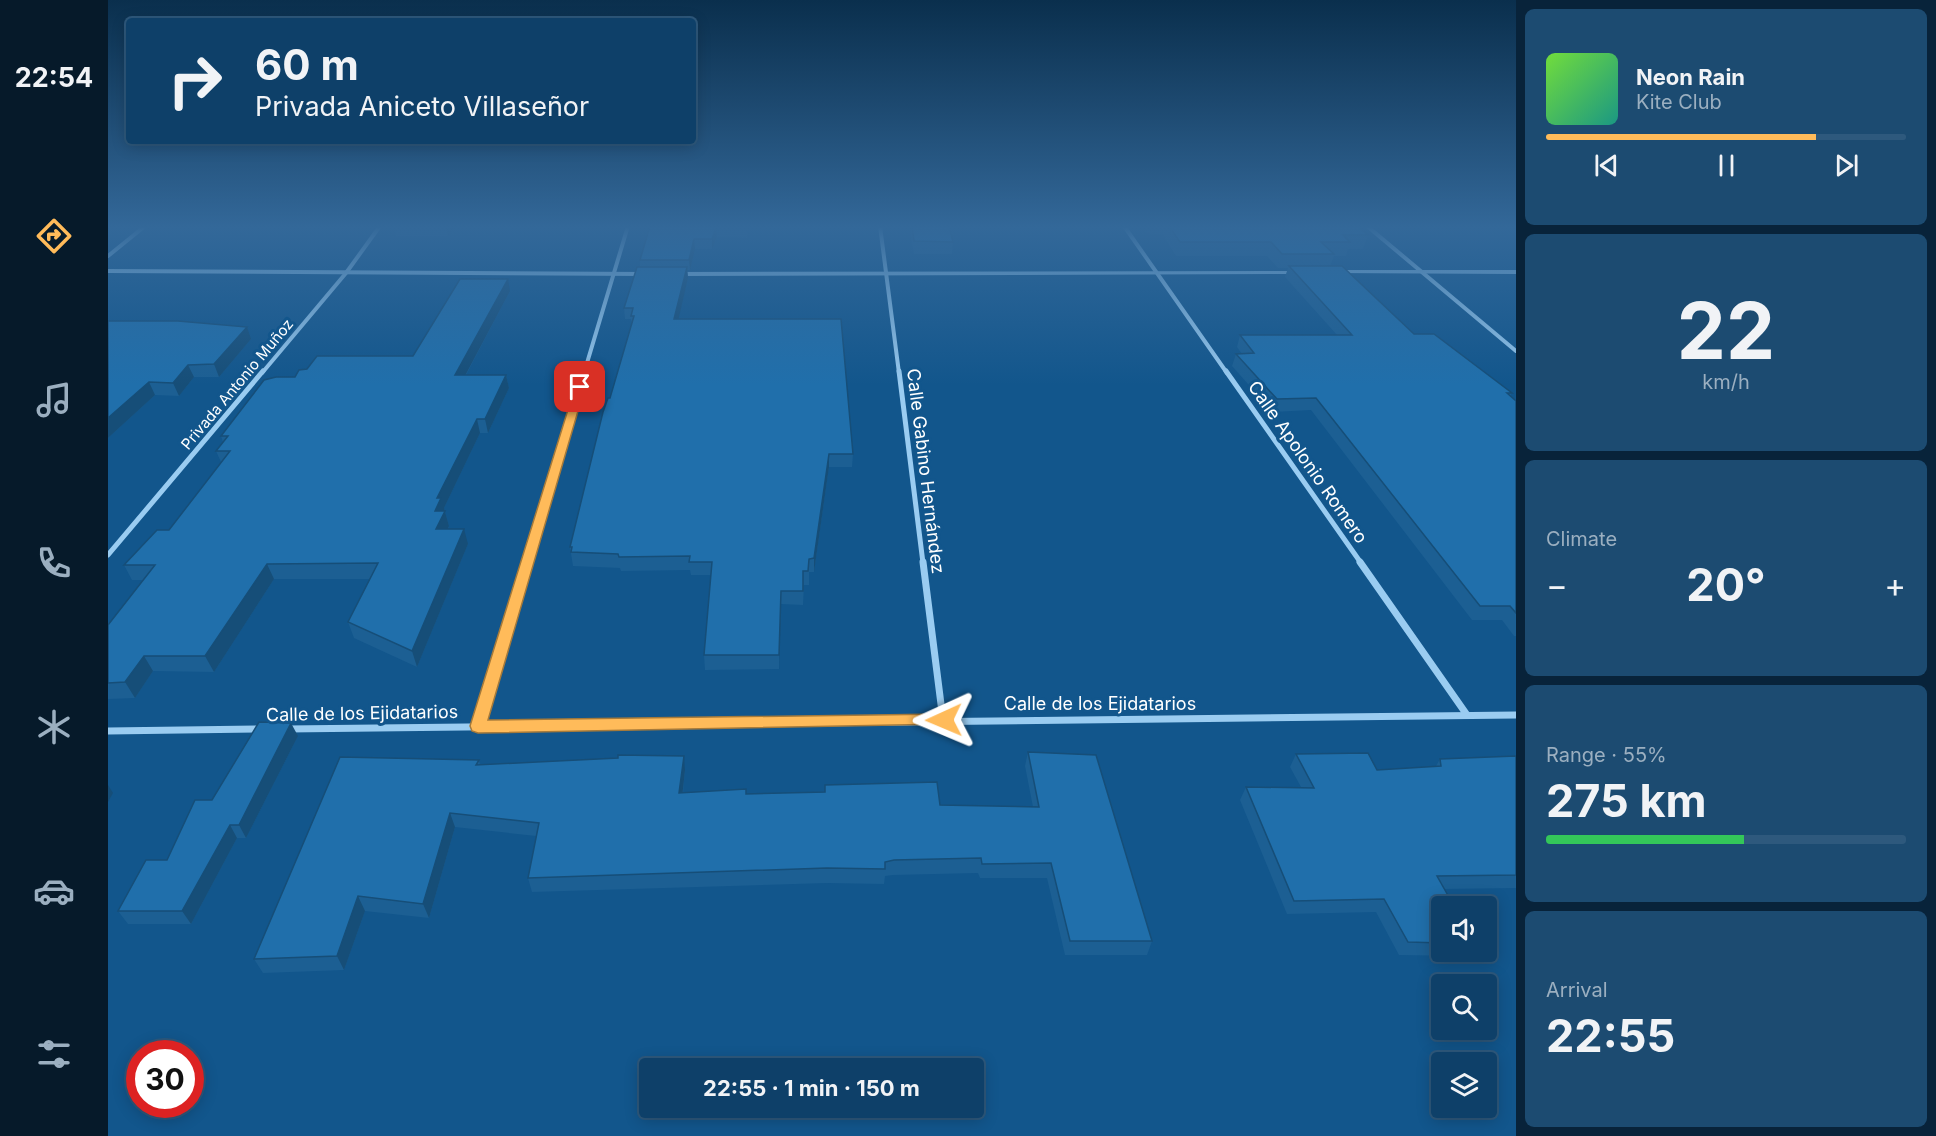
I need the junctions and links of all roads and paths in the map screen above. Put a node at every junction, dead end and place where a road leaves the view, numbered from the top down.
1 (341, 279) edge
2 (612, 279) edge
3 (886, 279) edge
4 (1160, 279) edge
5 (1430, 279) edge
6 (1516, 351) edge
7 (108, 555) edge
8 (1467, 715) junction
9 (1516, 715) edge
10 (944, 720) junction
11 (478, 726) junction
12 (108, 731) edge

1 - 7 street, Privada Antonio Muñoz
2 - 11 street
3 - 10 street, Calle Gabino Hernández
4 - 8 street, Calle Apolonio Romero
5 - 6 street
8 - 9 street, Calle de los Ejidatarios
8 - 10 street, Calle de los Ejidatarios
10 - 11 street, Calle de los Ejidatarios
11 - 12 street, Calle de los Ejidatarios

